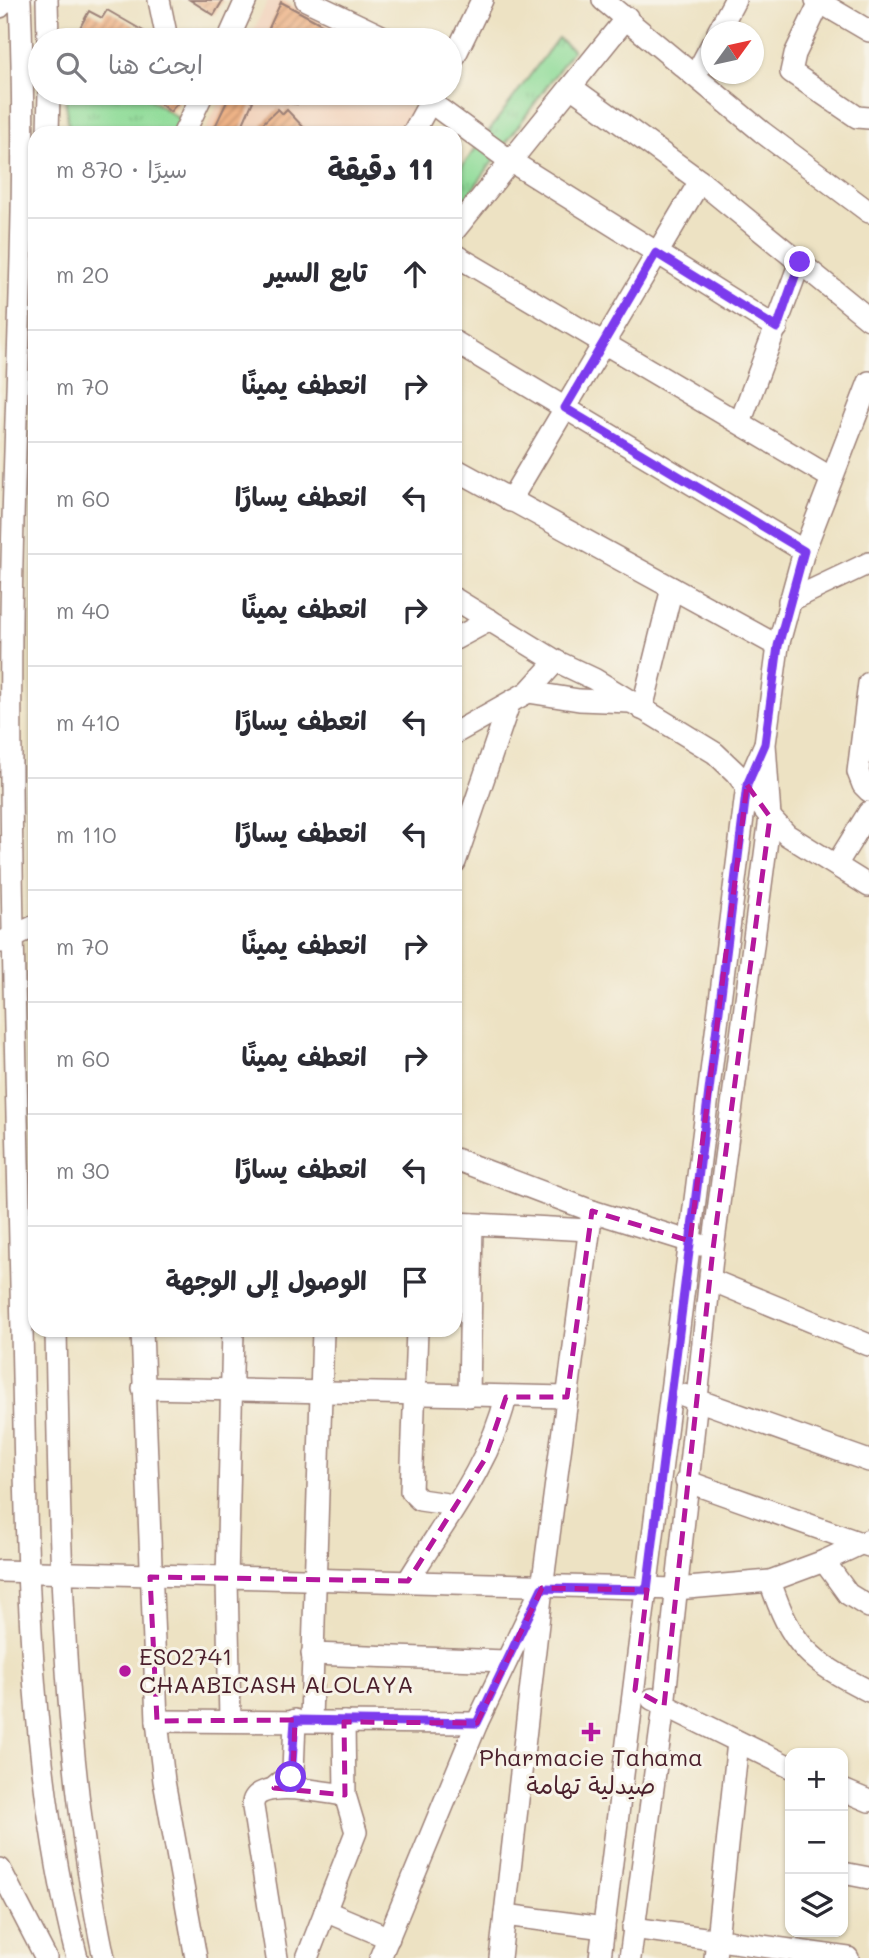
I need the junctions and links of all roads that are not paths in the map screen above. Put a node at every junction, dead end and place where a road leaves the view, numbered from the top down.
1 (5, 0) edge
2 (20, 0) edge
3 (47, 0) edge
4 (159, 0) edge
5 (246, 0) edge
6 (306, 0) edge
7 (482, 0) edge
8 (603, 0) edge
9 (735, 0) edge
10 (818, 1) edge
11 (0, 7) edge
12 (627, 17) junction
13 (724, 21) edge
14 (48, 28) edge
15 (165, 28) edge
16 (233, 28) edge
17 (365, 28) edge
18 (869, 31) edge
19 (462, 41) edge
20 (701, 65) edge
21 (695, 76) junction
22 (571, 87) junction
23 (49, 105) edge
24 (197, 105) edge
25 (429, 105) edge
26 (443, 105) edge
27 (869, 118) edge
28 (48, 126) edge
29 (187, 126) edge
30 (417, 126) edge
31 (509, 160) junction
32 (699, 181) junction
33 (869, 212) edge
34 (462, 221) edge
35 (19, 245) edge
36 (656, 253) junction
37 (462, 259) edge
38 (800, 262) junction
39 (869, 319) edge
40 (777, 328) junction
41 (604, 342) junction
42 (462, 346) edge
43 (869, 382) edge
44 (565, 408) junction
45 (740, 423) junction
46 (462, 473) edge
47 (830, 477) junction
48 (510, 501) junction
49 (804, 551) junction
50 (869, 563) edge
51 (672, 589) junction
52 (789, 601) junction
53 (462, 603) edge
54 (490, 620) junction
55 (462, 635) edge
56 (778, 646) junction
57 (556, 661) junction
58 (869, 683) edge
59 (528, 692) junction
60 (509, 704) junction
61 (636, 706) junction
62 (462, 729) edge
63 (765, 744) junction
64 (864, 763) edge
65 (747, 785) junction
66 (869, 791) edge
67 (869, 812) edge
68 (770, 817) junction
69 (462, 842) edge
70 (836, 865) junction
71 (869, 886) edge
72 (28, 930) edge
73 (7, 940) edge
74 (462, 1162) edge
75 (590, 1220) junction
76 (464, 1224) edge
77 (690, 1241) junction
78 (713, 1250) junction
79 (711, 1280) junction
80 (56, 1337) edge
81 (142, 1337) edge
82 (233, 1337) edge
83 (323, 1337) edge
84 (417, 1337) edge
85 (869, 1345) edge
86 (143, 1388) junction
87 (231, 1389) junction
88 (670, 1390) junction
89 (322, 1393) junction
90 (415, 1395) junction
91 (468, 1396) junction
92 (506, 1397) junction
93 (567, 1397) junction
94 (695, 1398) junction
95 (869, 1461) edge
96 (686, 1481) junction
97 (454, 1505) junction
98 (867, 1543) edge
99 (824, 1561) junction
100 (0, 1571) edge
101 (28, 1572) junction
102 (61, 1573) junction
103 (150, 1577) junction
104 (226, 1580) junction
105 (314, 1581) junction
106 (408, 1581) junction
107 (770, 1581) junction
108 (542, 1588) junction
109 (676, 1589) junction
110 (647, 1590) junction
111 (869, 1607) edge
112 (312, 1654) junction
113 (506, 1661) junction
114 (635, 1690) junction
115 (869, 1691) edge
116 (664, 1706) junction
117 (230, 1720) junction
118 (303, 1720) junction
119 (157, 1721) junction
120 (344, 1721) junction
121 (477, 1723) junction
122 (738, 1742) junction
123 (785, 1765) edge
124 (274, 1788) junction
125 (848, 1792) edge
126 (345, 1795) junction
127 (869, 1801) edge
128 (0, 1869) edge
129 (848, 1873) edge
130 (869, 1878) edge
131 (325, 1911) junction
132 (505, 1915) junction
133 (604, 1928) junction
134 (633, 1928) junction
135 (389, 1938) junction
136 (716, 1948) edge
137 (46, 1958) edge
138 (77, 1958) edge
139 (104, 1958) edge
140 (196, 1958) edge
141 (276, 1958) edge
142 (307, 1958) edge
143 (380, 1958) edge
144 (500, 1958) edge
145 (600, 1958) edge
146 (630, 1958) edge
147 (848, 1958) edge

1 - 11 street
2 - 35 street
3 - 14 street
4 - 15 street
5 - 16 street
6 - 17 street
7 - 19 street
8 - 12 street
9 - 13 street
10 - 18 street
10 - 27 street
12 - 21 street
12 - 22 street
20 - 21 street
21 - 33 street
22 - 31 street
22 - 32 street
23 - 28 street
24 - 29 street
25 - 30 street
26 - 31 street
31 - 34 street
31 - 36 street
32 - 36 street
32 - 38 street
35 - 73 street
36 - 40 street
36 - 41 street
37 - 41 street
38 - 39 street
38 - 40 street
40 - 45 street
41 - 44 street
41 - 45 street
42 - 44 street
43 - 47 street
44 - 48 street
44 - 49 street
45 - 47 street
46 - 48 street
47 - 49 street
48 - 51 street
49 - 52 street
50 - 52 street
51 - 56 street
51 - 61 street
52 - 56 street
53 - 54 street
54 - 55 street
54 - 57 street
56 - 63 street
57 - 59 street
57 - 61 street
58 - 64 street
59 - 60 street
59 - 61 street
60 - 62 street
60 - 69 street
61 - 65 street
63 - 65 street
63 - 68 street
64 - 66 street
65 - 68 street
65 - 77 street
67 - 70 street
68 - 70 street
68 - 78 street
70 - 71 street
72 - 73 street
73 - 101 street
74 - 75 street
75 - 76 street
75 - 77 street
75 - 93 street
76 - 91 street
77 - 78 street
77 - 88 street
78 - 79 street
79 - 85 street
79 - 94 street
80 - 102 street
81 - 86 street
82 - 87 street
83 - 89 street
84 - 90 street
86 - 87 street
86 - 103 street
87 - 89 street
87 - 104 street
88 - 94 street
88 - 110 street
89 - 90 street
89 - 105 street
90 - 91 street
90 - 97 street
91 - 92 street
92 - 93 street
92 - 97 street
93 - 108 street
94 - 95 street
94 - 96 street
96 - 98 street
96 - 109 street
97 - 106 street
98 - 99 street
99 - 107 street
99 - 111 street
100 - 101 street
101 - 102 street
101 - 138 street
102 - 103 street
102 - 139 street
103 - 104 street
103 - 119 street
104 - 105 street
104 - 117 street
105 - 106 street
105 - 112 street
106 - 108 street
107 - 109 street
107 - 115 street
108 - 110 street
108 - 113 street
108 - 132 street
109 - 110 street
109 - 116 street
110 - 114 street
112 - 113 street
112 - 118 street
113 - 121 street
114 - 116 street
114 - 133 street
116 - 122 street
116 - 134 street
117 - 118 street
117 - 119 street
118 - 120 street
118 - 124 street
119 - 140 street
120 - 121 street
120 - 126 street
121 - 135 street
122 - 123 street
122 - 136 street
124 - 126 street
124 - 141 street
125 - 127 street
126 - 131 street
128 - 137 street
129 - 130 street
131 - 135 street
131 - 142 street
132 - 133 street
132 - 144 street
133 - 145 street
134 - 136 street
134 - 146 street
135 - 143 street
136 - 147 street

